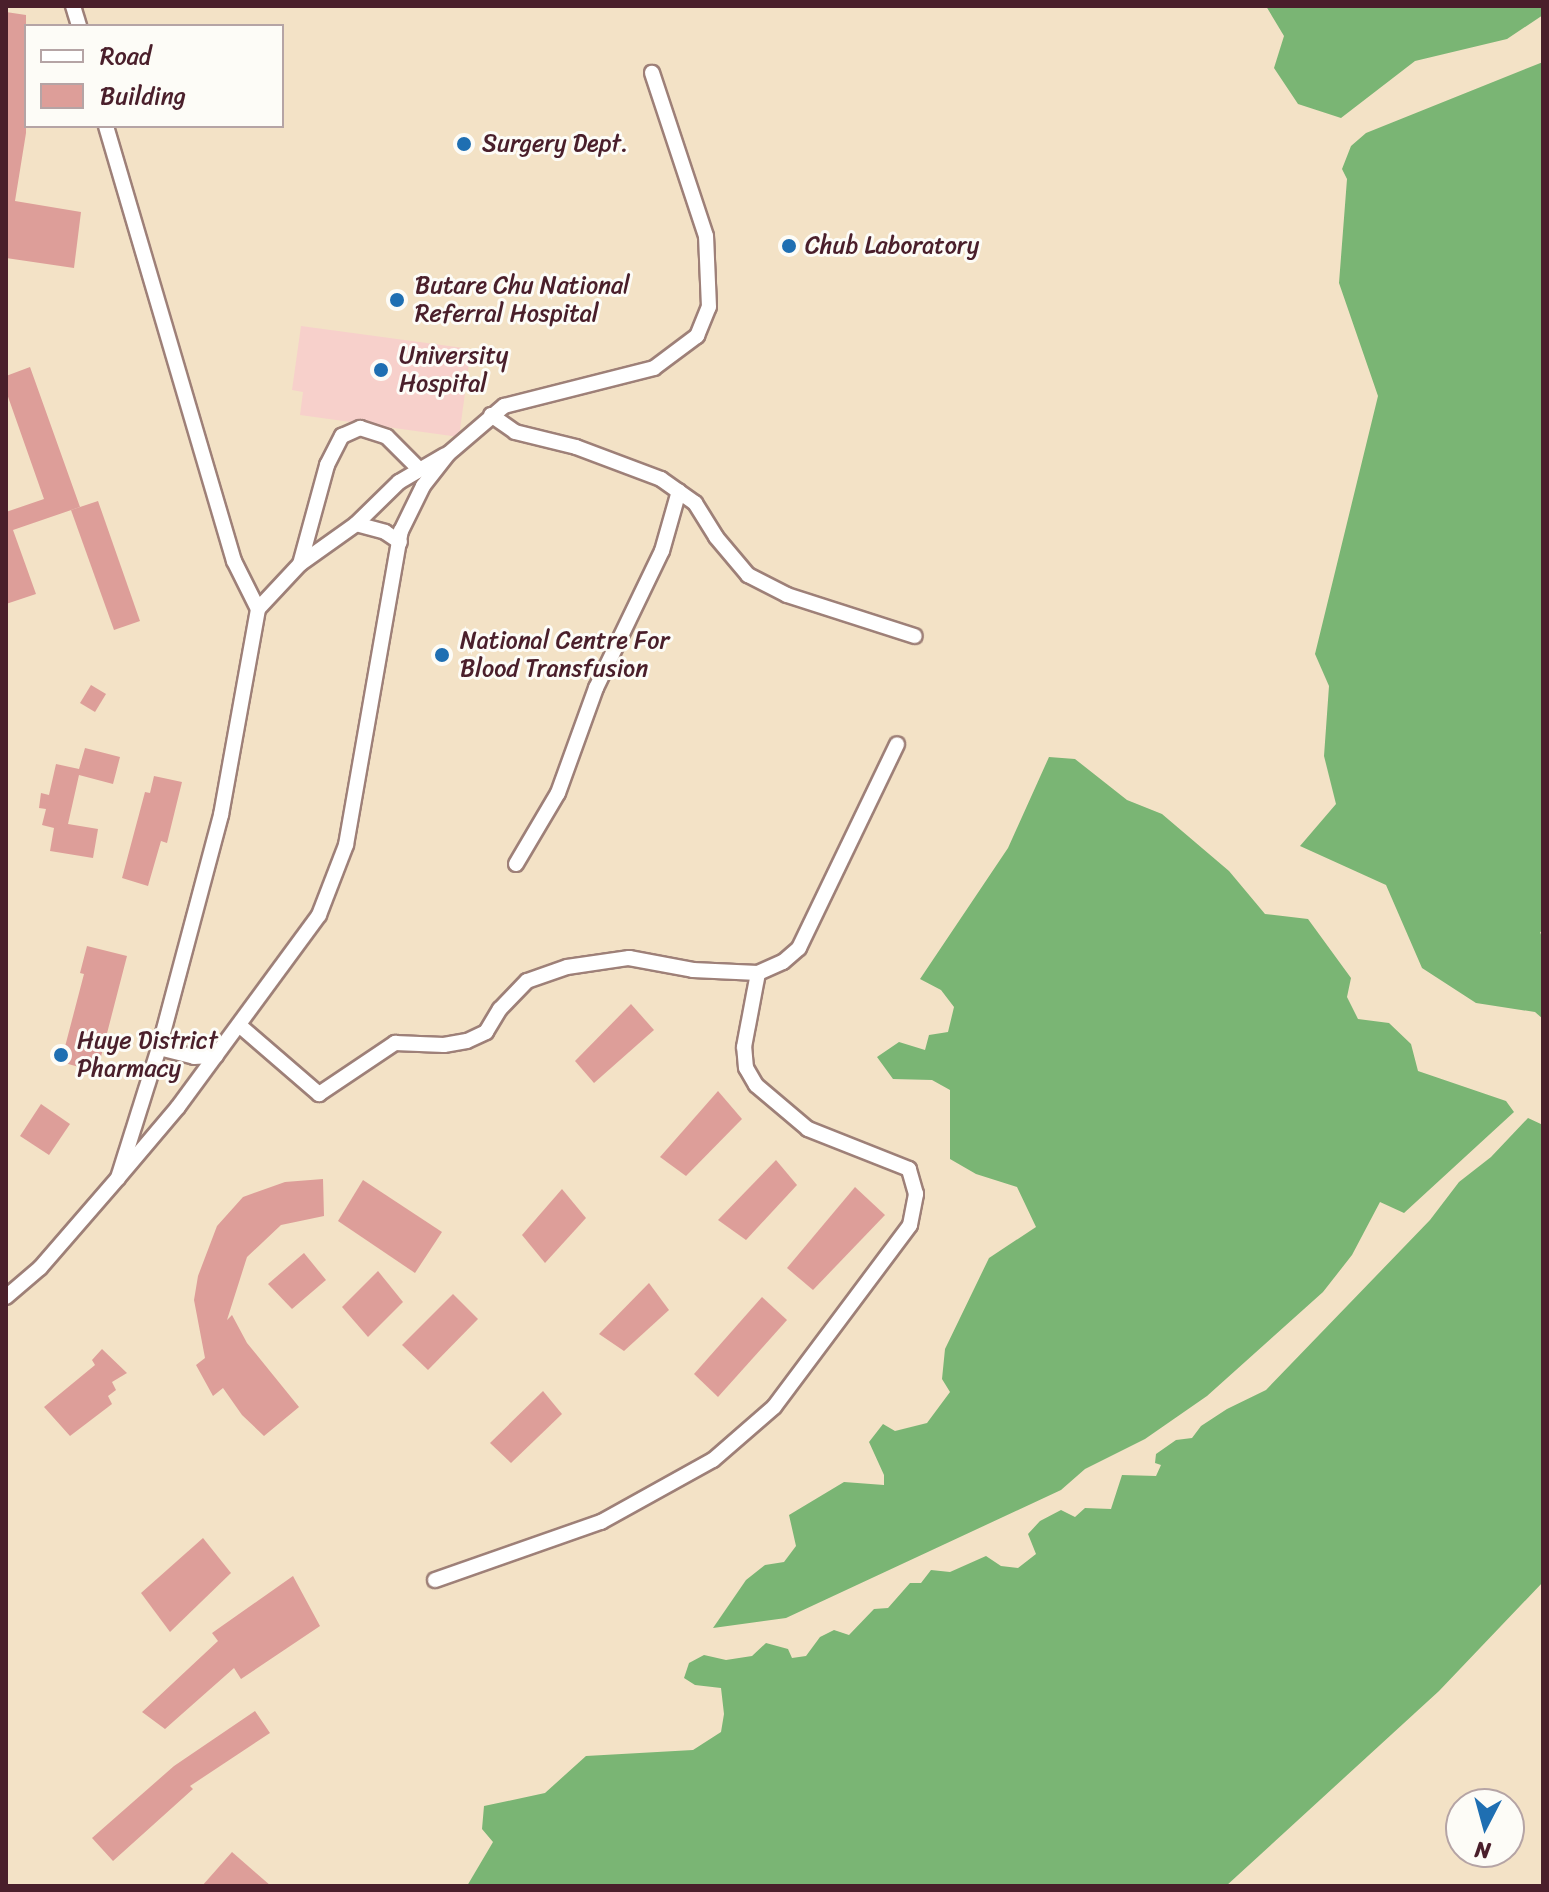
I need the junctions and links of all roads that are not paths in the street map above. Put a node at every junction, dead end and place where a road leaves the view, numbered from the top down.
1 (652, 73) dead end
2 (107, 128) edge
3 (491, 415) junction
4 (448, 454) junction
5 (418, 468) junction
6 (679, 491) junction
7 (356, 524) junction
8 (400, 542) junction
9 (300, 564) junction
10 (258, 609) junction
11 (915, 636) dead end
12 (897, 744) dead end
13 (516, 864) dead end
14 (758, 973) junction
15 (239, 1025) junction
16 (159, 1048) junction
17 (216, 1056) junction
18 (118, 1178) junction
19 (6, 1297) edge
20 (435, 1580) dead end

1 - 3 street
2 - 10 street
3 - 4 street
3 - 6 street
4 - 5 street
4 - 8 street
5 - 7 street
5 - 9 street
6 - 11 street
6 - 13 street
7 - 8 street
7 - 9 street
8 - 15 street
9 - 10 street
10 - 16 street
12 - 14 street
14 - 15 street
14 - 20 street
15 - 17 street
16 - 17 street
16 - 18 street
17 - 18 street
18 - 19 street

